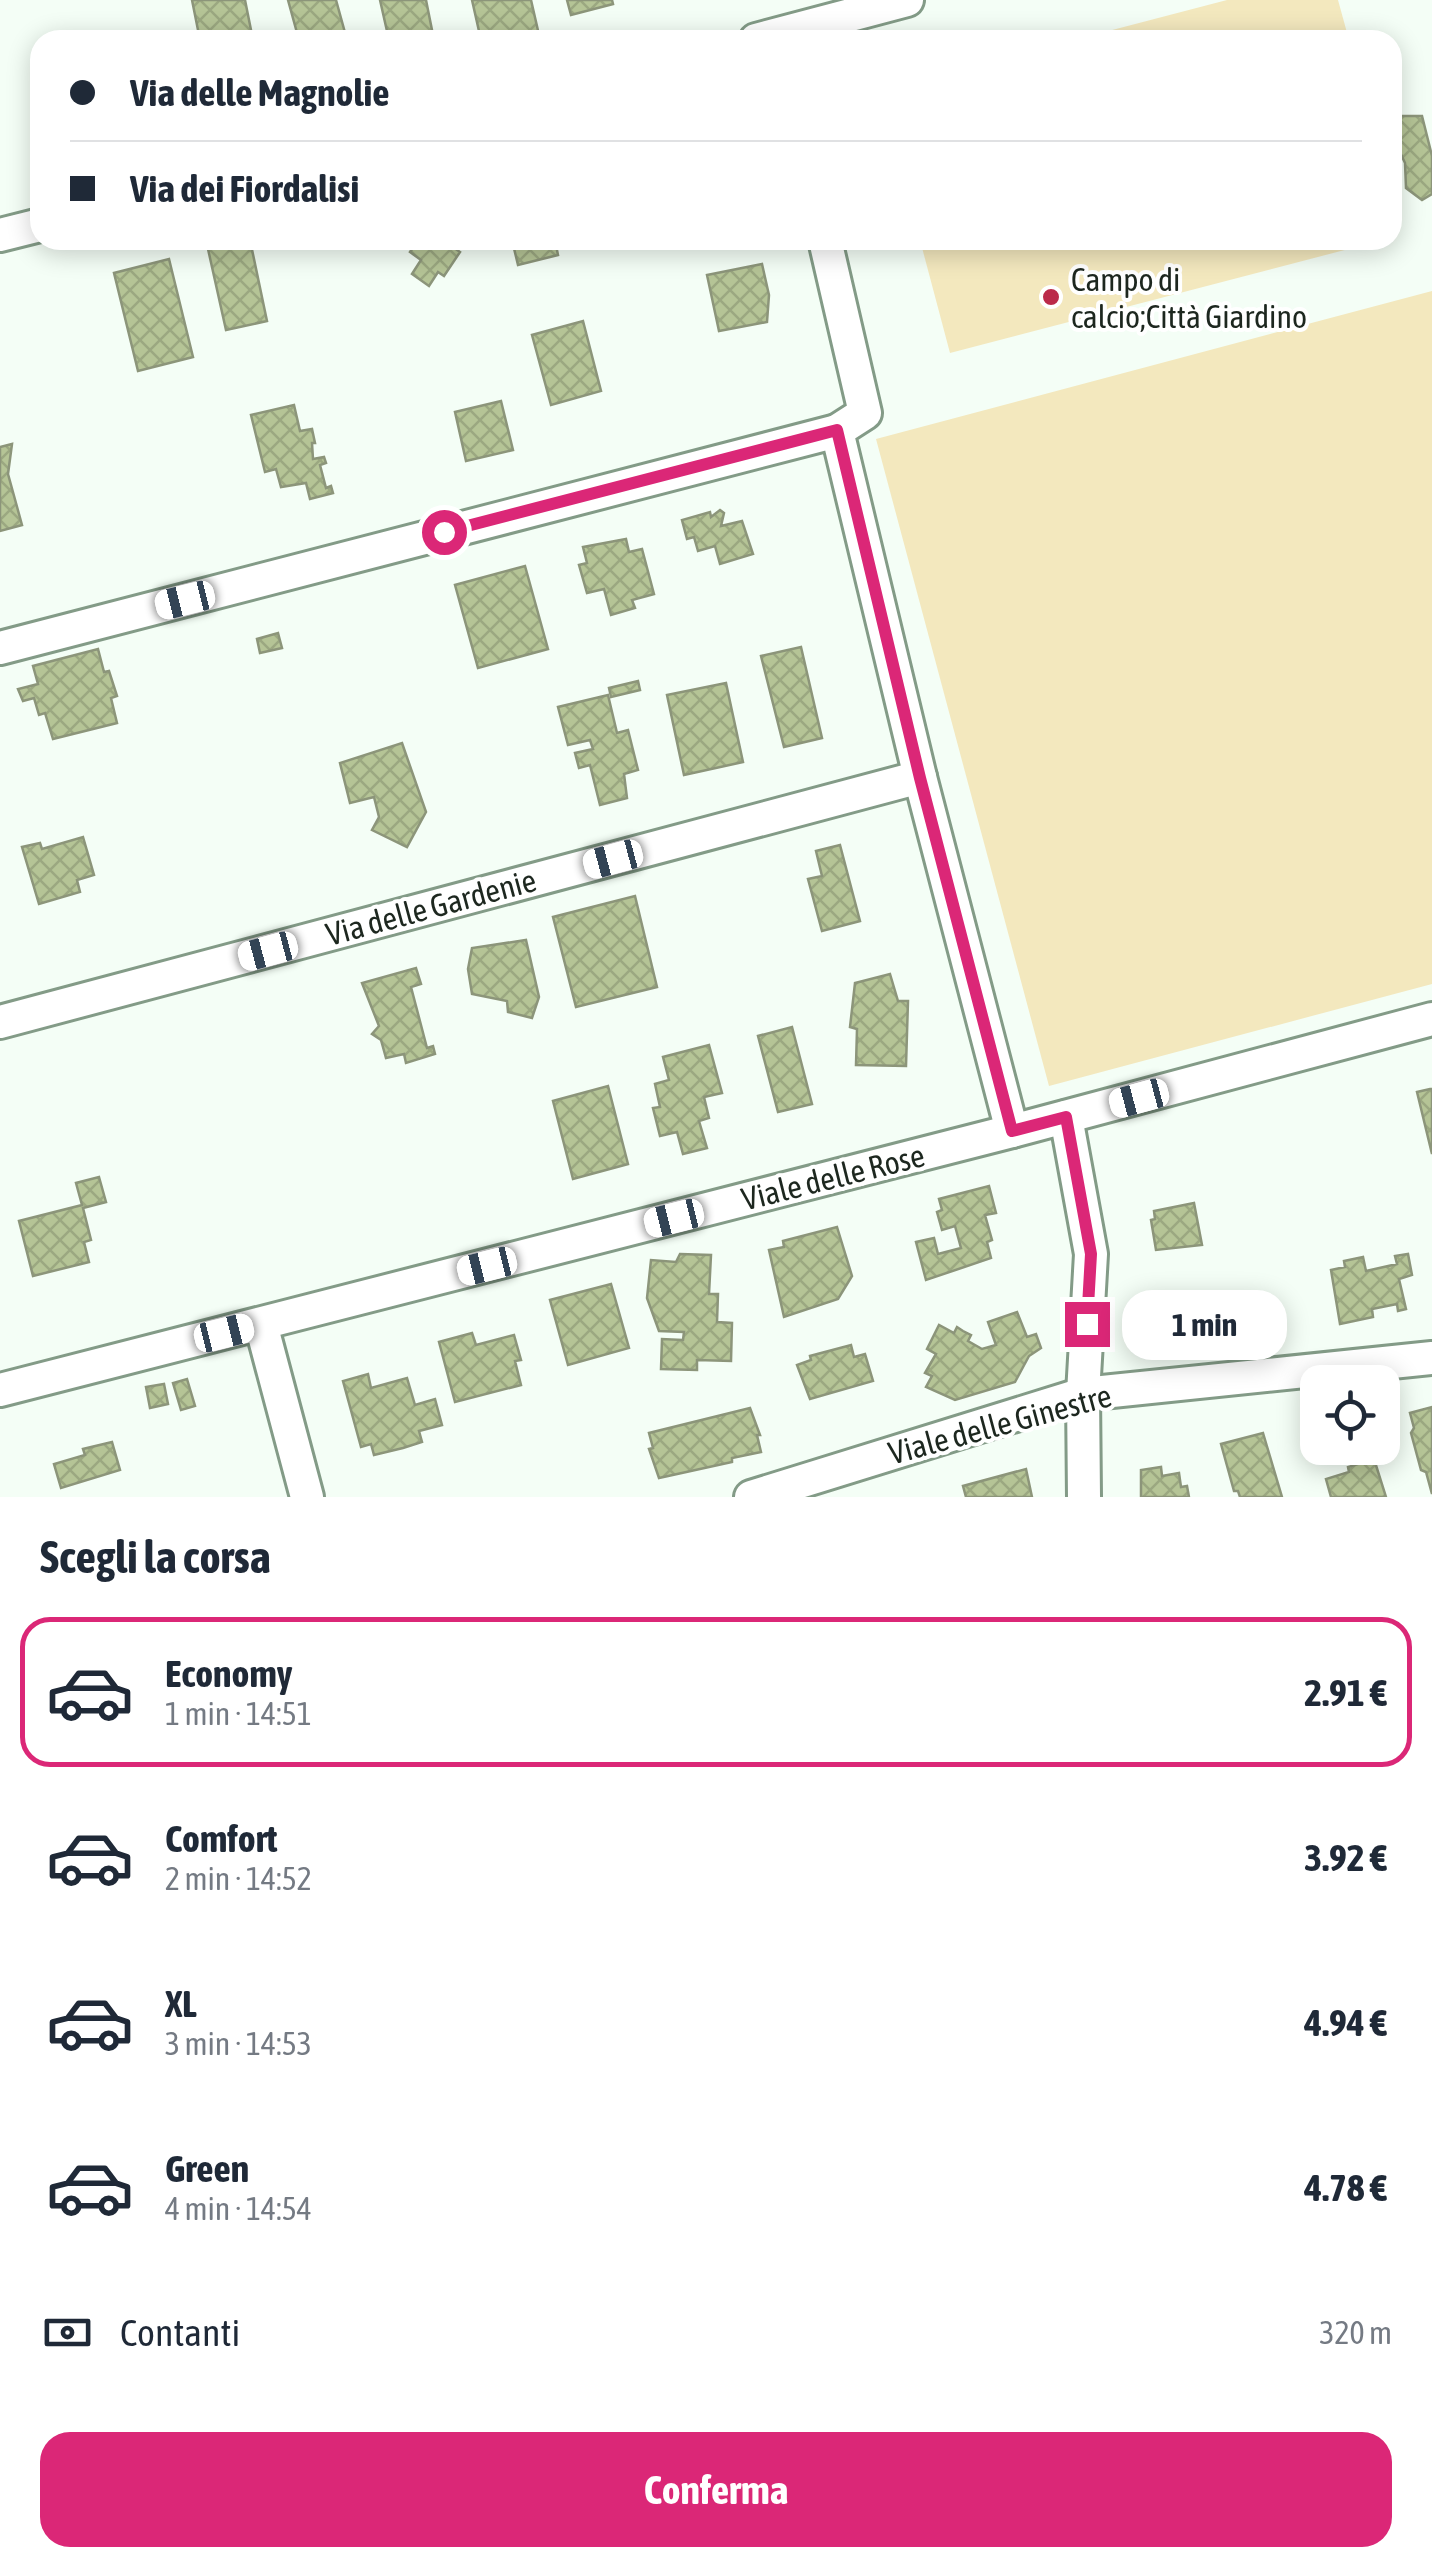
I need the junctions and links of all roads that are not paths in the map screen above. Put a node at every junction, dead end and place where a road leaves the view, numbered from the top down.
1 (907, 0) edge
2 (800, 30) edge
3 (30, 228) edge
4 (0, 235) edge
5 (827, 250) edge
6 (837, 430) junction
7 (0, 648) edge
8 (920, 778) junction
9 (1432, 1019) edge
10 (0, 1022) edge
11 (1066, 1117) junction
12 (1012, 1131) junction
13 (262, 1324) junction
14 (1432, 1358) edge
15 (0, 1390) edge
16 (1084, 1394) junction
17 (307, 1497) edge
18 (752, 1497) edge
19 (1084, 1497) edge

1 - 2 street
3 - 4 street
5 - 6 street
6 - 7 street
6 - 8 street
8 - 10 street, Via delle Gardenie
8 - 12 street
9 - 11 street, Viale delle Rose
11 - 12 street, Viale delle Rose
11 - 16 street
12 - 13 street, Viale delle Rose
13 - 15 street, Viale delle Rose
13 - 17 street
14 - 16 street, Viale delle Ginestre
16 - 18 street, Viale delle Ginestre
16 - 19 street

